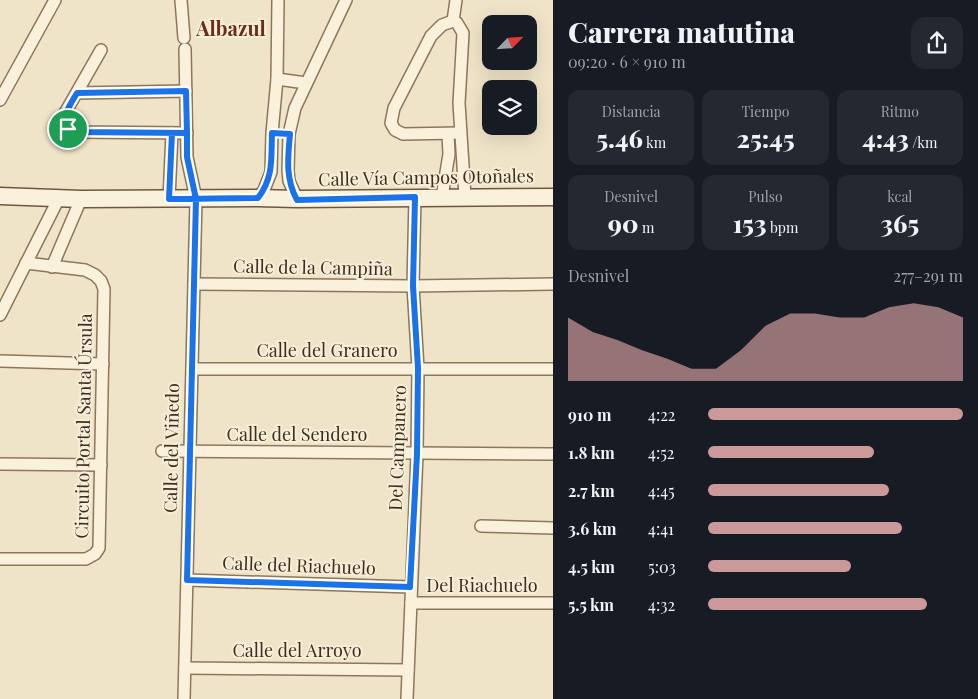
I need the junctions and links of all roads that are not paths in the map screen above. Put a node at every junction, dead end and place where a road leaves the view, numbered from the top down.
1 (55, 0) edge
2 (181, 0) edge
3 (278, 0) edge
4 (346, 0) edge
5 (456, 0) edge
6 (453, 21) junction
7 (101, 50) dead end
8 (277, 79) junction
9 (306, 82) junction
10 (186, 91) junction
11 (77, 93) junction
12 (0, 100) edge
13 (172, 133) junction
14 (187, 133) junction
15 (272, 133) junction
16 (290, 134) junction
17 (454, 134) junction
18 (0, 196) edge
19 (415, 197) junction
20 (442, 197) junction
21 (465, 197) junction
22 (553, 197) edge
23 (59, 198) junction
24 (258, 198) junction
25 (81, 199) junction
26 (169, 199) junction
27 (196, 199) junction
28 (297, 200) junction
29 (26, 264) junction
30 (52, 267) junction
31 (194, 284) junction
32 (553, 284) edge
33 (413, 286) junction
34 (0, 315) edge
35 (0, 361) edge
36 (103, 364) junction
37 (418, 368) junction
38 (192, 369) junction
39 (553, 369) edge
40 (162, 451) dead end
41 (190, 452) junction
42 (417, 454) junction
43 (553, 454) edge
44 (0, 464) edge
45 (101, 464) junction
46 (481, 526) dead end
47 (553, 528) edge
48 (0, 559) edge
49 (187, 580) junction
50 (410, 587) junction
51 (411, 603) junction
52 (553, 603) edge
53 (185, 668) junction
54 (408, 670) junction
55 (184, 699) edge
56 (407, 699) edge

1 - 12 street
2 - 10 street, Calle del Viñedo
3 - 8 street
4 - 9 street
5 - 6 street
6 - 17 street
6 - 17 street
7 - 11 street
8 - 9 street
8 - 15 street
9 - 16 street
10 - 11 street
10 - 14 street, Calle del Viñedo
11 - 13 street
13 - 14 street
13 - 26 street
14 - 27 street, Calle del Viñedo
15 - 16 street
15 - 24 street
16 - 28 street
17 - 20 street
17 - 21 street
18 - 23 street, Calle Vía Campos Otoñales
19 - 20 street, Calle Vía Campos Otoñales
19 - 28 street, Calle Vía Campos Otoñales
19 - 33 street, Del Campanero
20 - 21 street, Calle Vía Campos Otoñales
21 - 22 street, Calle Vía Campos Otoñales
23 - 25 street, Calle Vía Campos Otoñales
23 - 29 street
24 - 27 street, Calle Vía Campos Otoñales
24 - 28 street, Calle Vía Campos Otoñales
25 - 26 street, Calle Vía Campos Otoñales
25 - 30 street
26 - 27 street, Calle Vía Campos Otoñales
27 - 31 street, Calle del Viñedo
29 - 30 street, Circuito Portal Santa Úrsula
29 - 34 street
30 - 36 street, Circuito Portal Santa Úrsula
31 - 33 street, Calle de la Campiña
31 - 38 street, Calle del Viñedo
32 - 33 street, Calle de la Campiña
33 - 37 street, Del Campanero
35 - 36 street
36 - 45 street, Circuito Portal Santa Úrsula
37 - 38 street, Calle del Granero
37 - 39 street, Calle del Granero
37 - 42 street, Del Campanero
38 - 41 street, Calle del Viñedo
40 - 41 street, Calle del Sendero
41 - 42 street, Calle del Sendero
41 - 49 street, Calle del Viñedo
42 - 43 street, Calle del Sendero
42 - 50 street, Del Campanero
44 - 45 street
45 - 48 street, Circuito Portal Santa Úrsula
46 - 47 street
49 - 50 street, Calle del Riachuelo
49 - 53 street, Calle del Viñedo
50 - 51 street, Del Campanero
51 - 52 street, Del Riachuelo
51 - 54 street, Del Campanero
53 - 54 street, Calle del Arroyo
53 - 55 street, Calle del Viñedo
54 - 56 street, Del Campanero

